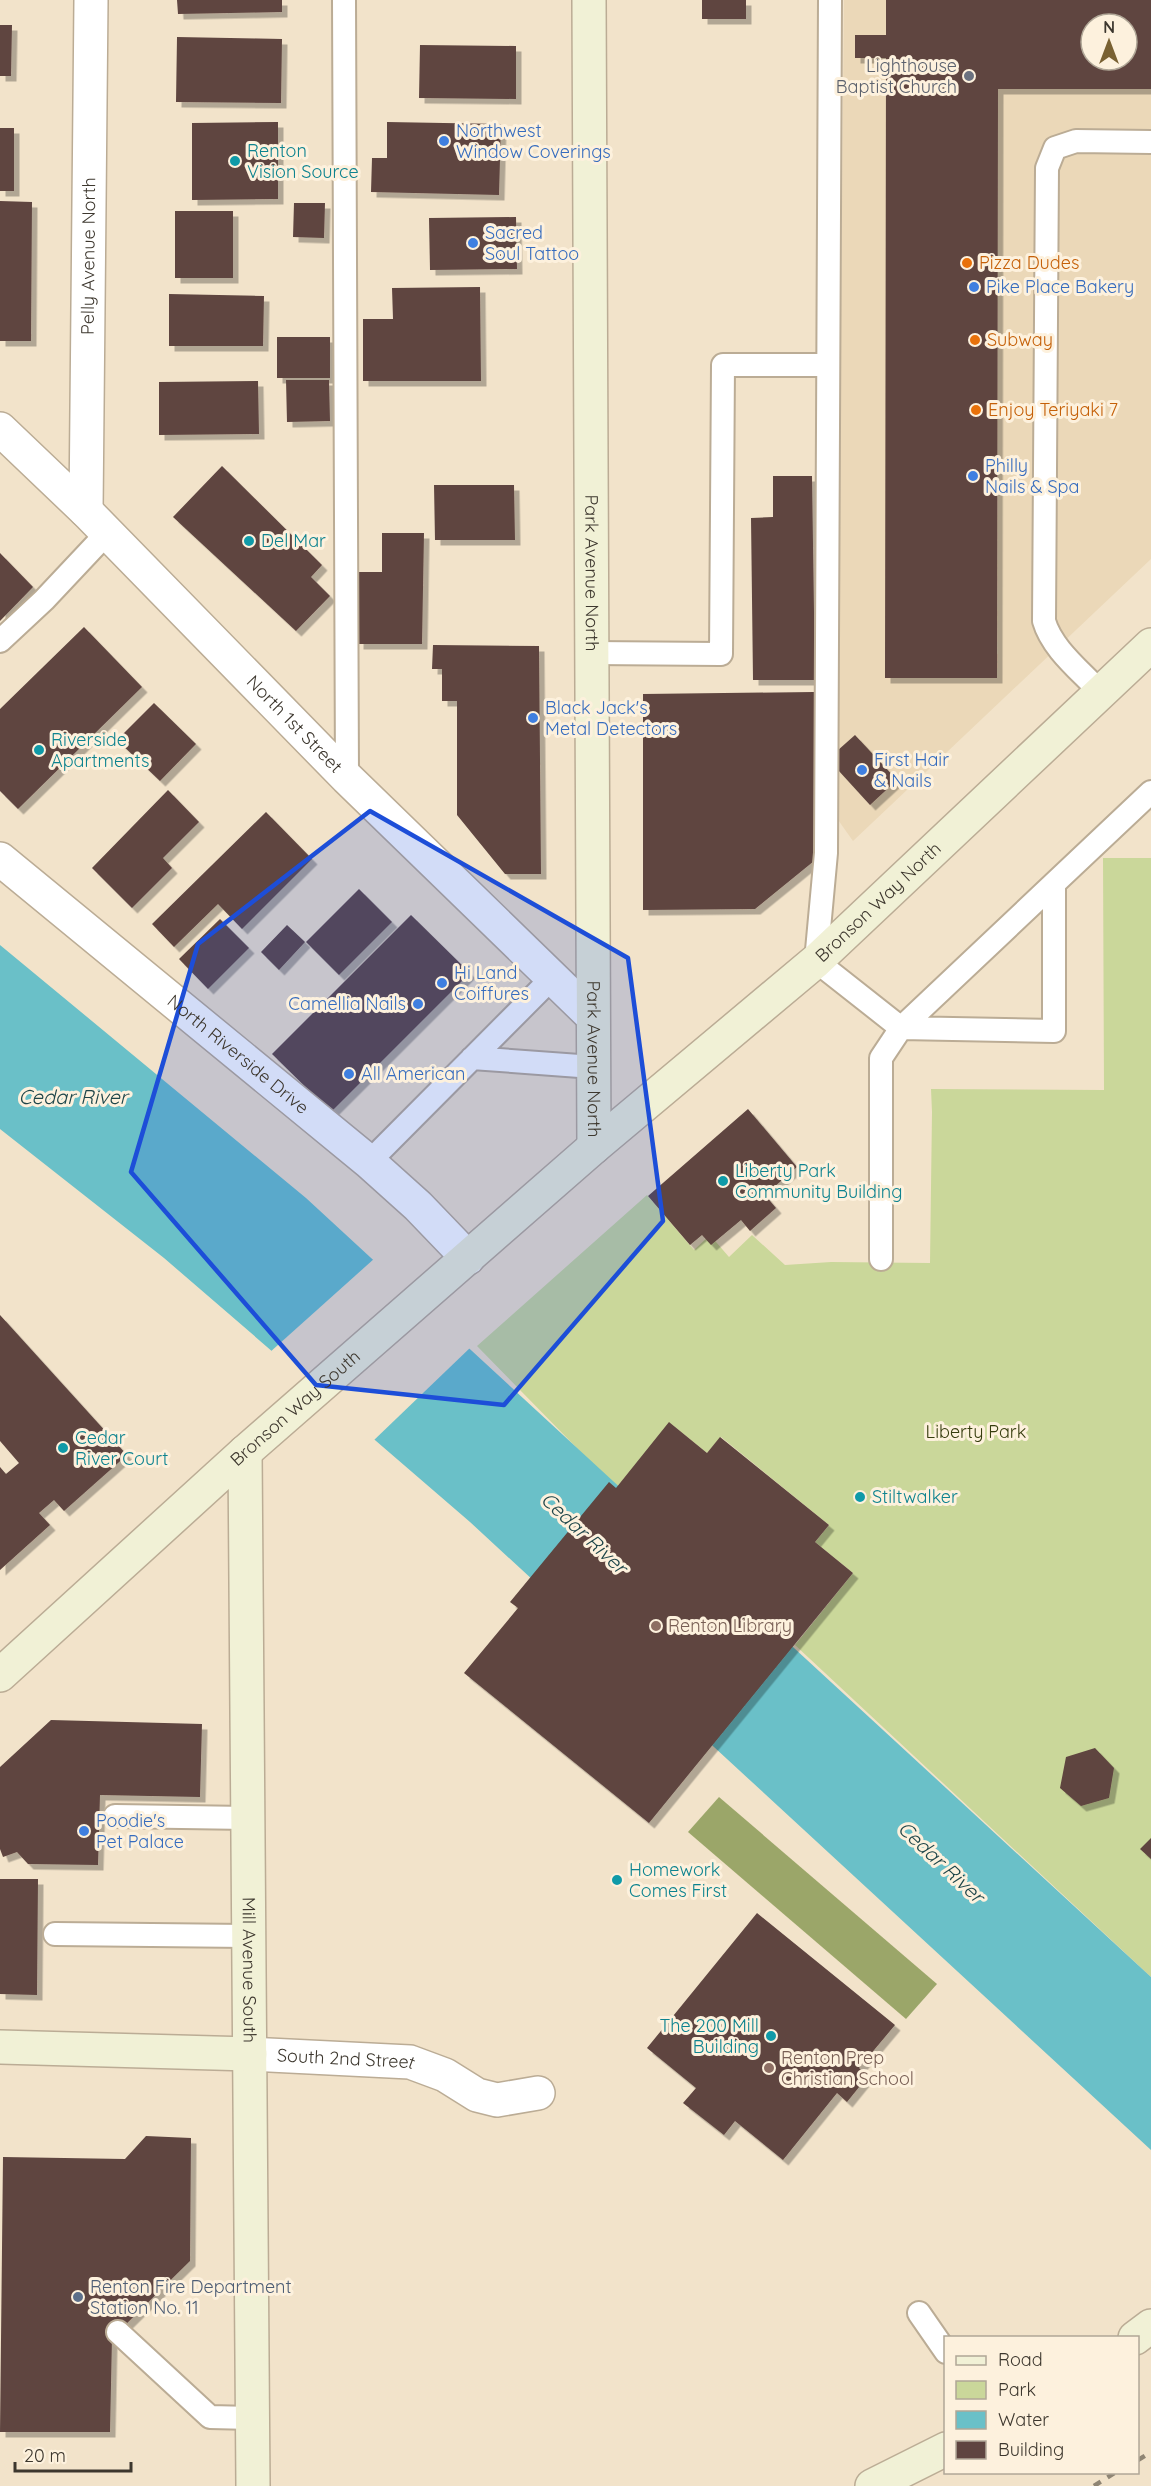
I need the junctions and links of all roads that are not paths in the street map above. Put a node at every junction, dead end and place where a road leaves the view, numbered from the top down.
1 (91, 0) edge
2 (344, 0) edge
3 (589, 0) edge
4 (830, 0) edge
5 (1151, 142) edge
6 (827, 366) junction
7 (0, 429) edge
8 (96, 522) junction
9 (0, 641) edge
10 (1151, 645) edge
11 (591, 653) junction
12 (1100, 692) junction
13 (347, 778) junction
14 (1151, 792) edge
15 (0, 859) edge
16 (1054, 884) junction
17 (816, 961) junction
18 (552, 978) junction
19 (592, 1016) junction
20 (901, 1028) junction
21 (472, 1058) junction
22 (592, 1067) junction
23 (594, 1147) junction
24 (369, 1162) junction
25 (468, 1258) junction
26 (882, 1259) dead end
27 (249, 1449) junction
28 (0, 1675) edge
29 (115, 1816) dead end
30 (248, 1818) junction
31 (55, 1934) dead end
32 (248, 1936) junction
33 (0, 2047) edge
34 (250, 2054) junction
35 (538, 2093) dead end
36 (919, 2313) dead end
37 (1151, 2326) edge
38 (118, 2332) dead end
39 (1136, 2336) edge
40 (944, 2350) edge
41 (252, 2418) junction
42 (944, 2450) edge
43 (253, 2486) edge
44 (872, 2486) edge

1 - 8 street, Pelly Avenue North
2 - 13 lane
3 - 11 main road, Park Avenue North
4 - 6 lane
5 - 12 lane
6 - 11 lane
6 - 17 lane
7 - 8 street, North 1st Street
8 - 9 lane
8 - 13 street, North 1st Street
10 - 12 main road, Bronson Way North
11 - 19 main road, Park Avenue North
12 - 17 main road, Bronson Way North
13 - 18 street, North 1st Street
14 - 16 lane
15 - 24 street, North Riverside Drive
16 - 20 lane
16 - 20 lane
17 - 20 lane
17 - 23 main road, Bronson Way North
18 - 19 street, North 1st Street
18 - 21 lane
19 - 22 main road, Park Avenue North
20 - 26 lane
21 - 22 lane
21 - 24 lane
22 - 23 main road, Park Avenue North
23 - 25 main road, Bronson Way South
24 - 25 street, North Riverside Drive
25 - 27 main road, Bronson Way South
27 - 28 main road, Bronson Way South
27 - 30 main road, Mill Avenue South
29 - 30 lane
30 - 32 main road, Mill Avenue South
31 - 32 lane
32 - 34 main road, Mill Avenue South
33 - 34 main road, South 2nd Street
34 - 35 street, South 2nd Street
34 - 41 main road, Mill Avenue South
36 - 40 lane
37 - 39 main road
38 - 41 lane
41 - 43 main road, Mill Avenue South
42 - 44 main road

